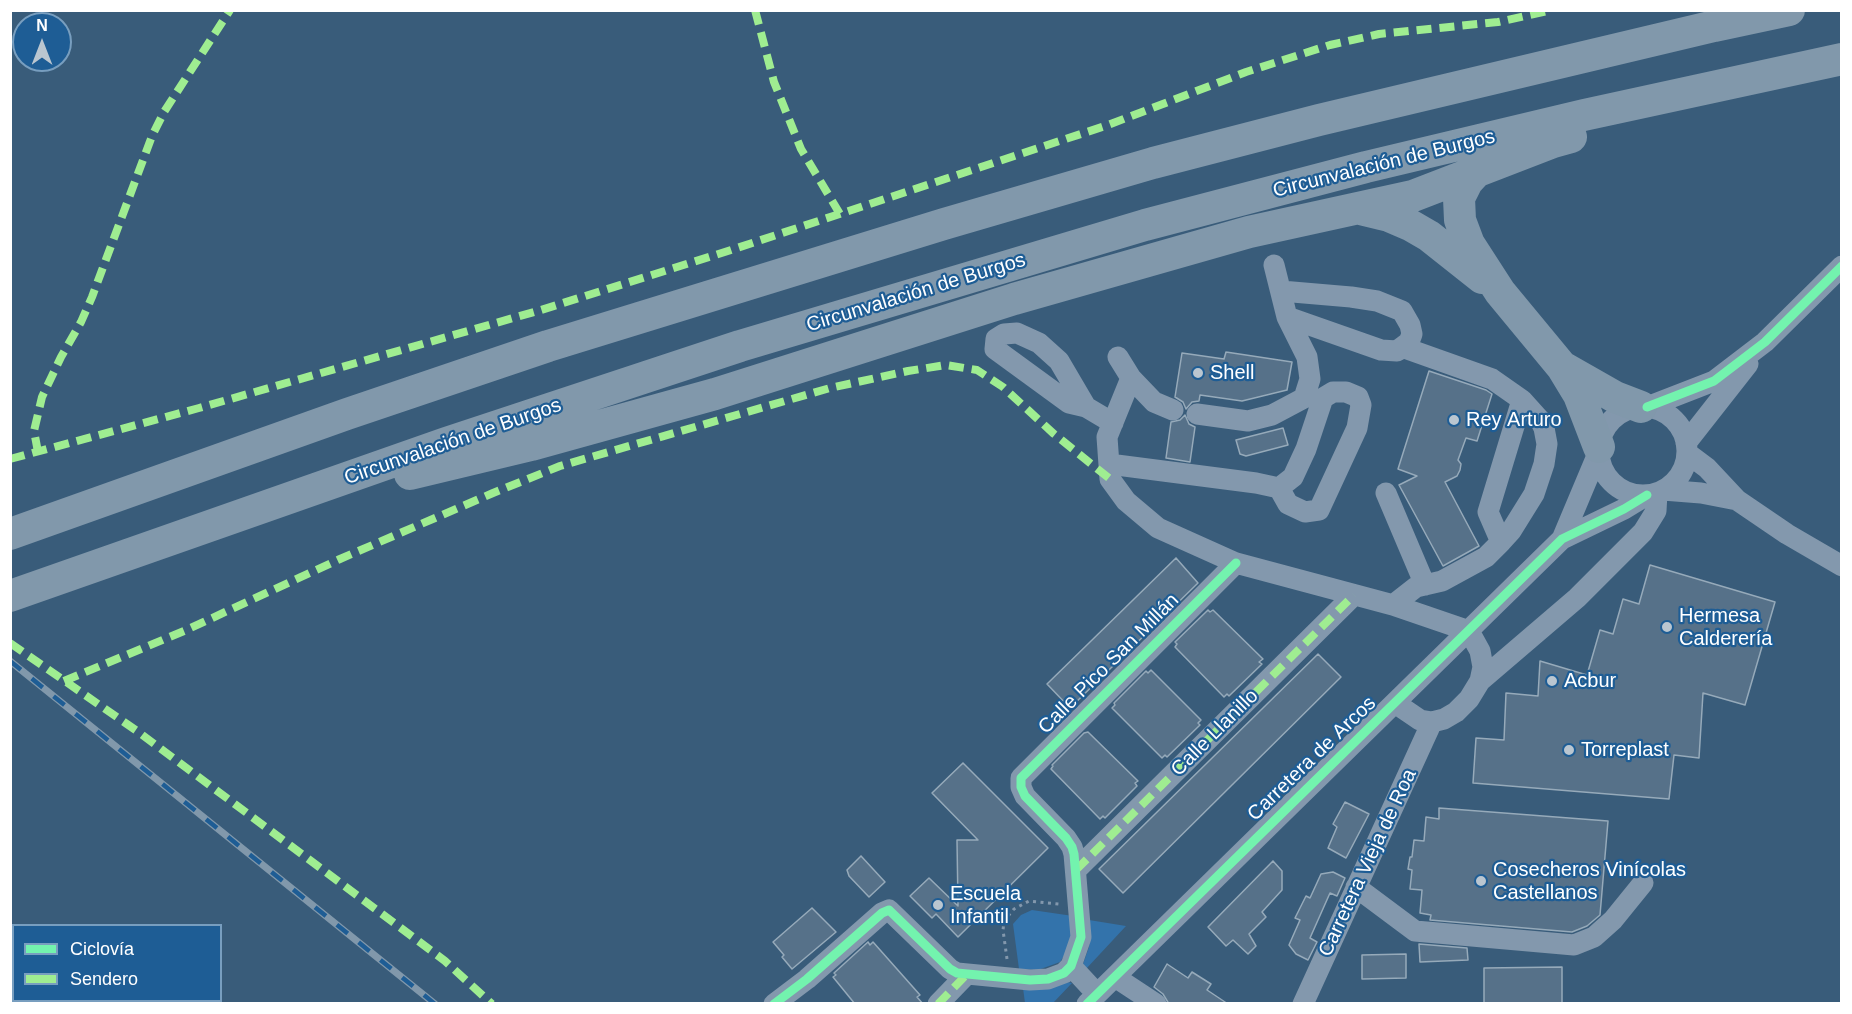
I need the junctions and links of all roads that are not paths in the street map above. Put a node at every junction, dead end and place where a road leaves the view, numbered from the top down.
1 (1789, 10) edge
2 (1842, 58) edge
3 (1842, 73) edge
4 (1479, 169) junction
5 (1353, 208) junction
6 (1274, 265) dead end
7 (1842, 266) edge
8 (1281, 291) junction
9 (1500, 292) junction
10 (1287, 317) junction
11 (1765, 342) junction
12 (1402, 347) junction
13 (1118, 357) dead end
14 (1562, 367) junction
15 (1131, 378) junction
16 (1522, 400) junction
17 (1086, 407) dead end
18 (1644, 407) junction
19 (1173, 410) dead end
20 (1197, 414) dead end
21 (1113, 423) junction
22 (1687, 448) junction
23 (1599, 449) junction
24 (1109, 465) junction
25 (1279, 488) junction
26 (1386, 493) dead end
27 (1656, 493) junction
28 (1737, 500) junction
29 (240, 516) junction
30 (10, 534) edge
31 (1562, 539) junction
32 (1501, 542) junction
33 (1236, 563) junction
34 (1842, 566) edge
35 (1425, 585) junction
36 (10, 596) edge
37 (1354, 596) junction
38 (1393, 605) junction
39 (1469, 631) junction
40 (1480, 681) junction
41 (1395, 703) junction
42 (1432, 722) junction
43 (1076, 870) junction
44 (1643, 883) dead end
45 (1356, 887) junction
46 (1071, 966) junction
47 (967, 974) junction
48 (1115, 977) junction
49 (1092, 999) edge
50 (774, 1004) edge
51 (938, 1004) edge
52 (1156, 1004) edge
53 (1303, 1004) edge

1 - 30 highway
2 - 29 highway, Circunvalación de Burgos
3 - 4 highway
4 - 5 highway
4 - 9 highway
5 - 9 highway
5 - 29 highway
6 - 8 street
7 - 11 street
8 - 10 street
8 - 12 street
9 - 14 highway
10 - 12 street
10 - 20 street
11 - 18 street
11 - 22 street
12 - 16 street
13 - 15 street
14 - 18 highway
14 - 23 highway
15 - 19 street
15 - 21 street
16 - 32 street
16 - 32 street
17 - 21 street
18 - 22 street
18 - 23 street
21 - 24 street
22 - 27 street
22 - 28 street
23 - 27 street
23 - 31 street
24 - 25 street
24 - 33 street
25 - 25 street
26 - 35 street
27 - 28 street
27 - 31 street
27 - 40 street
28 - 34 street
29 - 36 highway, Circunvalación de Burgos
31 - 39 street, Carretera de Arcos
32 - 35 street
33 - 37 street
33 - 43 street, Calle Pico San Millán
35 - 38 street
37 - 38 street
37 - 43 street, Calle Llanillo
38 - 39 street
39 - 40 street
39 - 41 street, Carretera de Arcos
40 - 42 street
41 - 42 street
41 - 48 street, Carretera de Arcos
42 - 45 street, Carretera Vieja de Roa
43 - 46 street
44 - 45 street
45 - 53 street, Carretera Vieja de Roa
46 - 47 street
46 - 49 street
47 - 50 street
47 - 51 street
48 - 49 street, Carretera de Arcos
48 - 52 street

